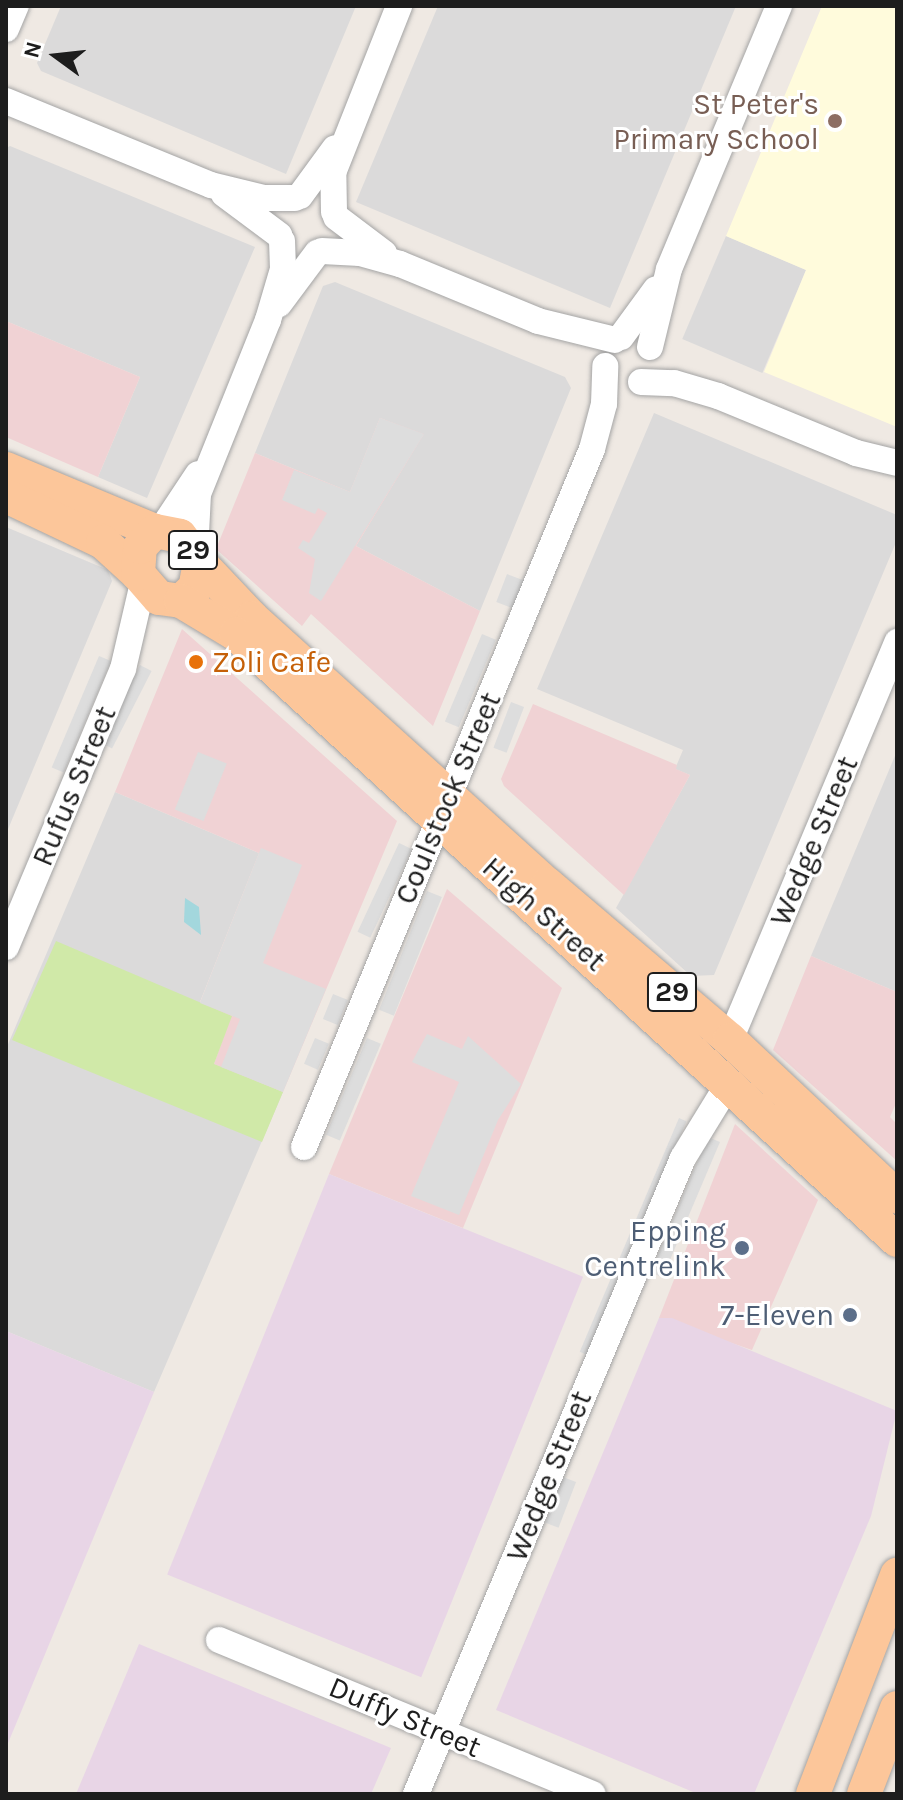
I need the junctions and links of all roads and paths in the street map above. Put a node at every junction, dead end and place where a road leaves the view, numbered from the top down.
1 (16, 6) edge
2 (399, 6) edge
3 (779, 6) edge
4 (6, 29) edge
5 (6, 101) edge
6 (350, 124) junction
7 (211, 185) junction
8 (298, 197) junction
9 (335, 215) junction
10 (280, 238) junction
11 (320, 252) junction
12 (400, 264) junction
13 (669, 269) junction
14 (268, 320) junction
15 (651, 349) junction
16 (611, 351) junction
17 (639, 383) junction
18 (718, 396) junction
19 (592, 449) junction
20 (213, 451) junction
21 (856, 453) junction
22 (897, 463) edge
23 (6, 469) edge
24 (897, 481) edge
25 (6, 496) edge
26 (158, 530) junction
27 (197, 558) junction
28 (140, 578) junction
29 (176, 601) junction
30 (897, 642) edge
31 (123, 669) junction
32 (444, 807) junction
33 (6, 947) edge
34 (724, 1064) junction
35 (304, 1147) dead end
36 (897, 1197) edge
37 (897, 1240) edge
38 (896, 1575) edge
39 (219, 1640) dead end
40 (897, 1708) edge
41 (443, 1732) junction
42 (416, 1794) edge
43 (592, 1794) edge
44 (813, 1794) edge
45 (864, 1794) edge

1 - 4 street
2 - 6 street
3 - 13 street
5 - 7 street
6 - 8 street
6 - 9 street
7 - 8 street
7 - 10 street
8 - 9 street
8 - 10 street
9 - 11 street
9 - 12 street
10 - 11 street
10 - 14 street
11 - 12 street
11 - 14 street
12 - 16 street
13 - 15 street
13 - 16 street
14 - 20 street
15 - 16 street
15 - 17 street
15 - 18 street
16 - 17 street
16 - 19 street, Coulstock Street
17 - 18 street
17 - 19 street, Coulstock Street
18 - 21 street
19 - 32 street, Coulstock Street
20 - 26 street
20 - 27 street
21 - 22 street
21 - 24 street
23 - 26 main road, 29
25 - 28 main road, 29
26 - 27 main road, 29
26 - 28 main road, 29
27 - 29 main road, 29
27 - 32 main road, High Street / 29
28 - 29 main road, 29
28 - 31 street, Rufus Street
29 - 31 street, Rufus Street
29 - 32 main road, High Street / 29
30 - 34 street, Wedge Street
31 - 33 street, Rufus Street
32 - 34 main road, High Street / 29
32 - 35 street, Coulstock Street
34 - 36 main road, High Street / 29
34 - 37 main road, High Street / 29
34 - 41 street, Wedge Street
38 - 44 main road
39 - 41 street, Duffy Street
40 - 45 main road
41 - 42 street, Wedge Street
41 - 43 street, Duffy Street

